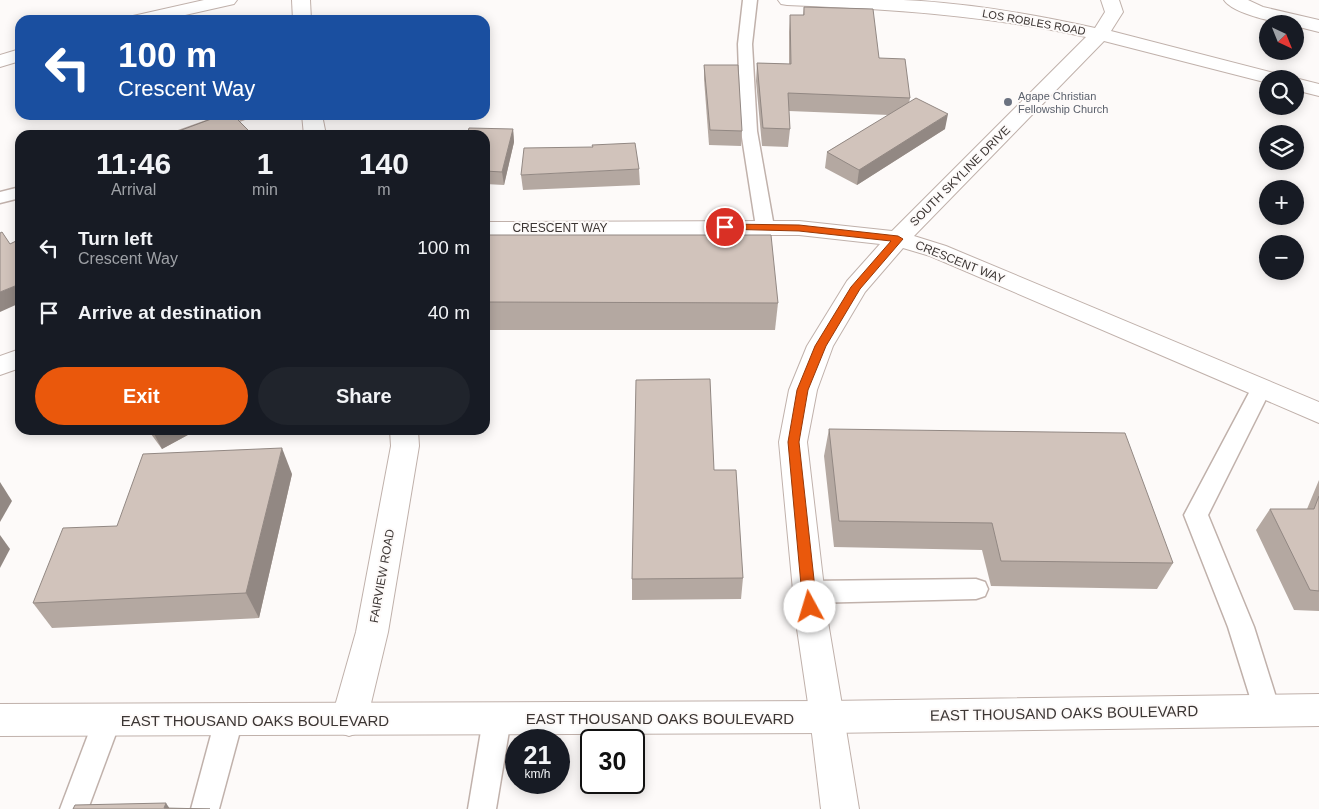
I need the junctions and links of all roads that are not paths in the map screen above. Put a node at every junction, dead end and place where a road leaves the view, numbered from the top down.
1 (228, 0) edge
2 (301, 0) edge
3 (750, 0) edge
4 (787, 0) edge
5 (1110, 0) edge
6 (1233, 0) edge
7 (161, 15) edge
8 (302, 15) edge
9 (1319, 26) edge
10 (1100, 34) junction
11 (15, 56) edge
12 (0, 61) edge
13 (1259, 75) edge
14 (1304, 86) edge
15 (1319, 90) edge
16 (226, 120) edge
17 (197, 130) edge
18 (15, 194) edge
19 (0, 198) edge
20 (765, 227) junction
21 (490, 229) edge
22 (898, 239) junction
23 (15, 360) edge
24 (0, 366) edge
25 (1261, 389) junction
26 (1319, 413) edge
27 (404, 435) edge
28 (976, 590) dead end
29 (809, 592) junction
30 (1267, 710) junction
31 (1319, 710) edge
32 (827, 717) junction
33 (497, 719) junction
34 (0, 720) edge
35 (107, 720) junction
36 (229, 720) junction
37 (349, 720) junction
38 (74, 809) edge
39 (205, 809) edge
40 (482, 809) edge
41 (840, 809) edge

1 - 7 street
2 - 8 street
3 - 20 lane
4 - 10 street, LOS ROBLES ROAD
5 - 10 street, SOUTH SKYLINE DRIVE
6 - 9 street
10 - 13 street, LOS ROBLES ROAD
10 - 22 street, SOUTH SKYLINE DRIVE
11 - 12 street
14 - 15 street
16 - 17 lane
18 - 19 lane
20 - 21 street, CRESCENT WAY
20 - 22 street, CRESCENT WAY
22 - 25 street, CRESCENT WAY
22 - 29 street, SOUTH SKYLINE DRIVE
23 - 24 street
25 - 26 street, CRESCENT WAY
25 - 30 lane
27 - 37 street, FAIRVIEW ROAD
28 - 29 lane
29 - 32 street, SOUTH SKYLINE DRIVE
30 - 31 street, EAST THOUSAND OAKS BOULEVARD
30 - 32 street, EAST THOUSAND OAKS BOULEVARD
32 - 33 street, EAST THOUSAND OAKS BOULEVARD
32 - 41 street, SOUTH SKYLINE DRIVE
33 - 37 street, EAST THOUSAND OAKS BOULEVARD
33 - 40 lane
34 - 35 street, EAST THOUSAND OAKS BOULEVARD
35 - 36 street, EAST THOUSAND OAKS BOULEVARD
35 - 38 lane
36 - 37 street, EAST THOUSAND OAKS BOULEVARD
36 - 39 lane

